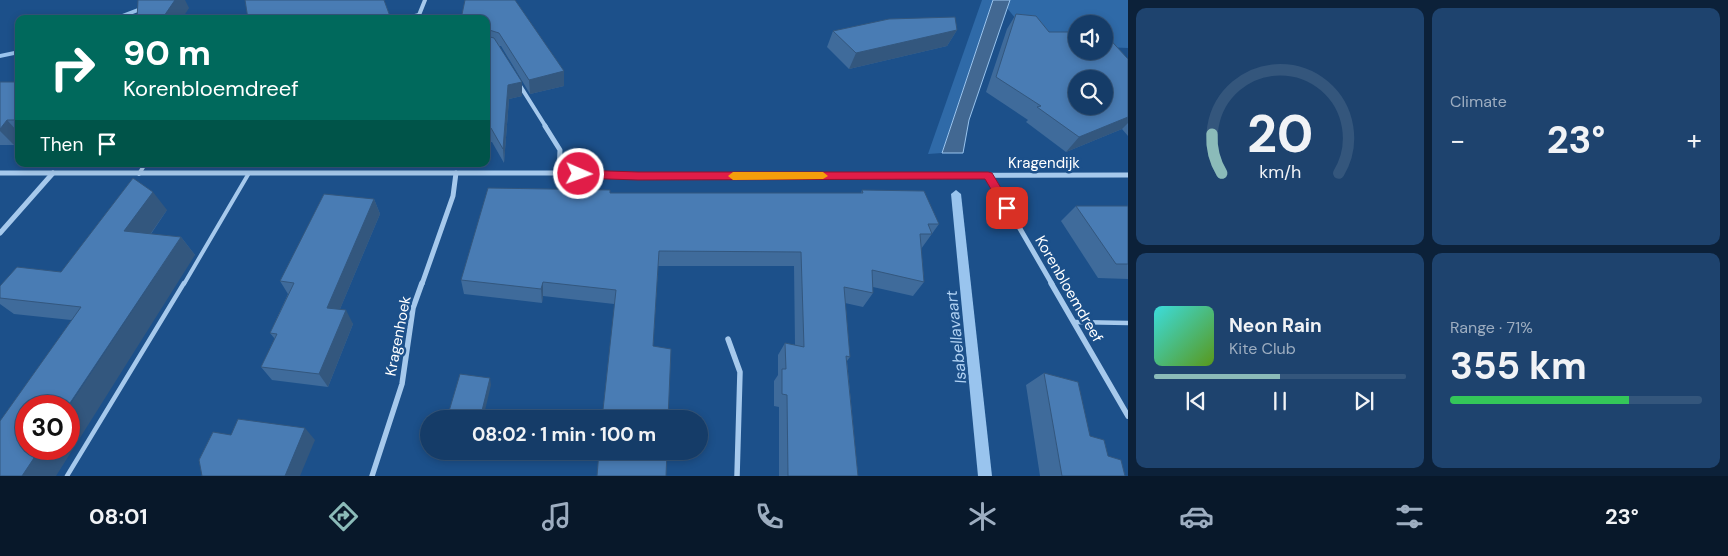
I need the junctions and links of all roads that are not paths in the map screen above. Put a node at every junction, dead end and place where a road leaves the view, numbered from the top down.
1 (425, 0) edge
2 (420, 15) edge
3 (518, 83) edge
4 (143, 167) edge
5 (0, 173) edge
6 (53, 173) junction
7 (249, 173) junction
8 (456, 173) junction
9 (559, 173) junction
10 (139, 174) junction
11 (988, 175) junction
12 (1128, 175) edge
13 (0, 233) edge
14 (1074, 322) junction
15 (1128, 323) edge
16 (728, 339) dead end
17 (1128, 416) edge
18 (66, 476) edge
19 (372, 476) edge
20 (737, 476) edge

1 - 2 street
3 - 9 street
4 - 10 lane
5 - 6 street, Kragendijk
6 - 10 street, Kragendijk
6 - 13 street
7 - 8 street, Kragendijk
7 - 10 street, Kragendijk
7 - 18 lane
8 - 9 street, Kragendijk
8 - 19 street, Kragenhoek
9 - 11 street, Kragendijk
11 - 12 street, Kragendijk
11 - 14 street, Korenbloemdreef
14 - 15 lane
14 - 17 street, Korenbloemdreef
16 - 20 street

